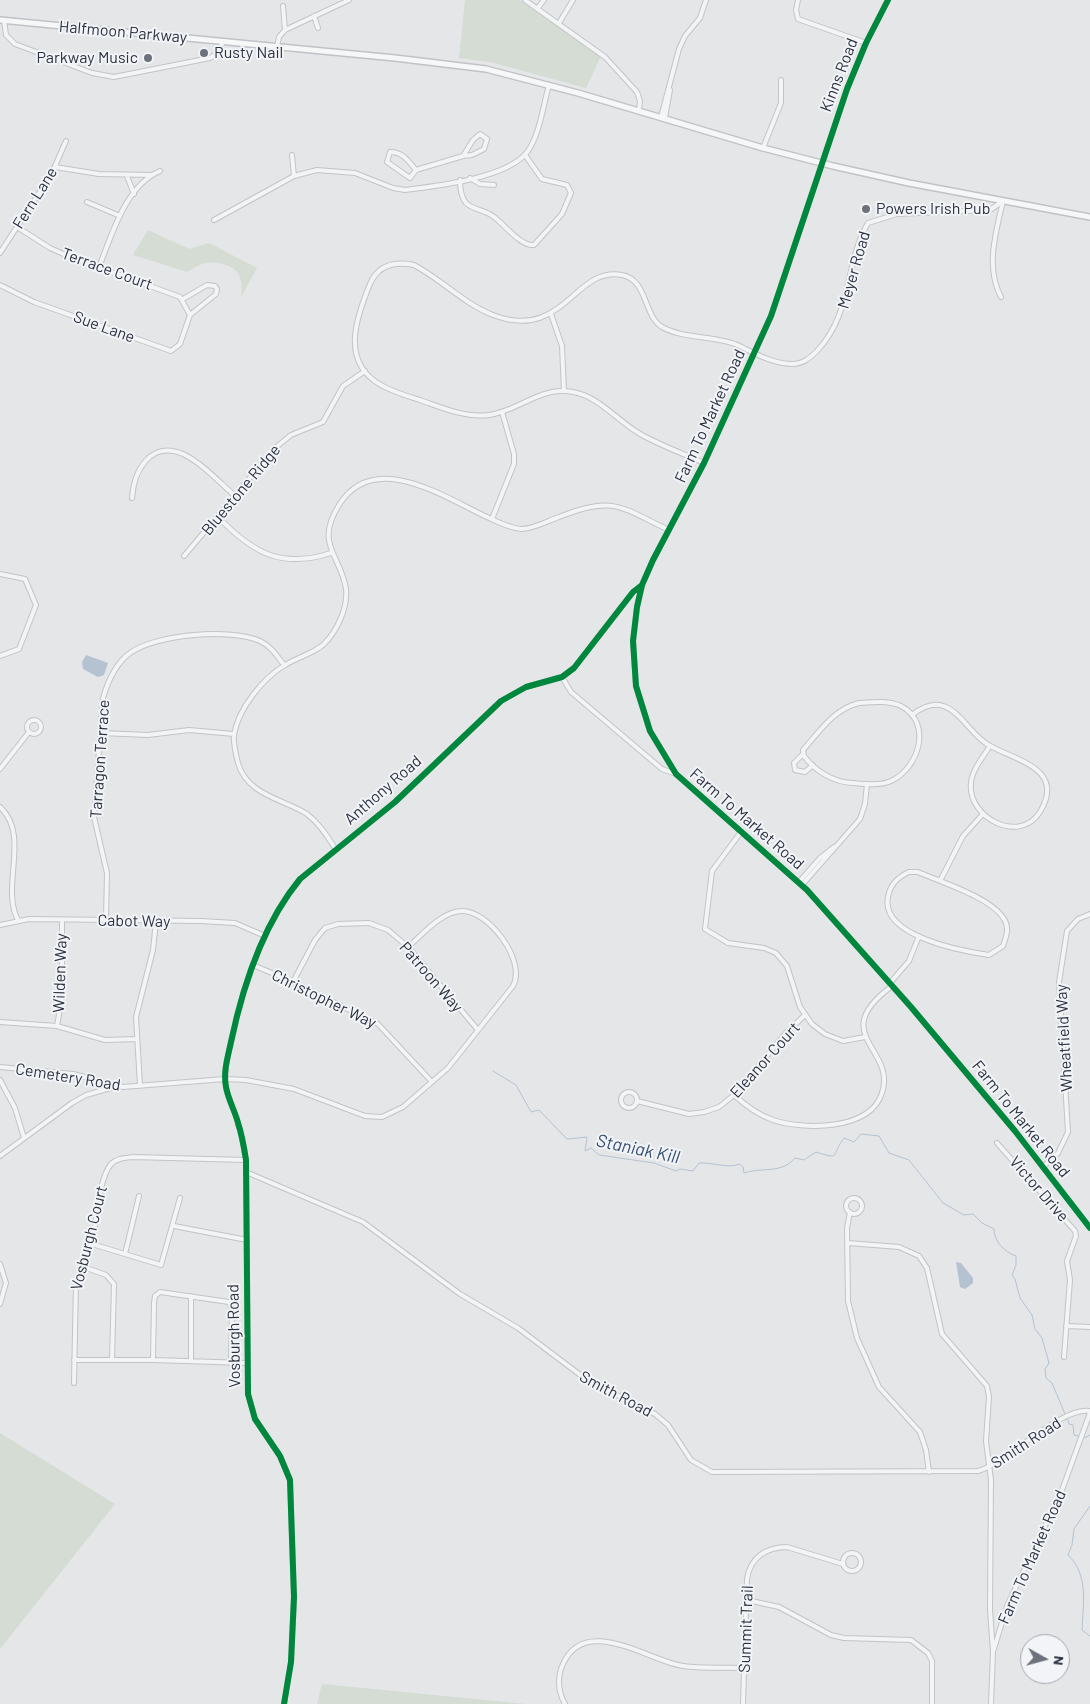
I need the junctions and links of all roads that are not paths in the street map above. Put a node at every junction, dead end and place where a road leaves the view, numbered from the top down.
1 (525, 0) edge
2 (544, 0) edge
3 (573, 0) edge
4 (706, 0) edge
5 (798, 0) edge
6 (888, 0) edge
7 (346, 1) edge
8 (283, 6) dead end
9 (538, 8) junction
10 (314, 16) junction
11 (2, 20) edge
12 (559, 23) junction
13 (318, 28) dead end
14 (285, 30) junction
15 (222, 41) junction
16 (866, 43) junction
17 (277, 47) junction
18 (781, 80) dead end
19 (549, 85) junction
20 (639, 110) junction
21 (663, 118) junction
22 (66, 141) dead end
23 (763, 148) junction
24 (292, 154) dead end
25 (525, 155) junction
26 (463, 156) junction
27 (822, 163) junction
28 (54, 167) junction
29 (416, 170) junction
30 (160, 171) dead end
31 (150, 175) junction
32 (127, 176) junction
33 (294, 176) junction
34 (470, 178) junction
35 (460, 180) junction
36 (494, 185) dead end
37 (134, 194) junction
38 (1003, 201) junction
39 (87, 202) dead end
40 (120, 216) junction
41 (1090, 217) edge
42 (214, 220) dead end
43 (17, 227) junction
44 (0, 254) edge
45 (99, 267) junction
46 (0, 284) edge
47 (1001, 297) dead end
48 (183, 299) junction
49 (551, 314) junction
50 (190, 315) junction
51 (755, 354) junction
52 (365, 371) junction
53 (564, 391) junction
54 (502, 412) junction
55 (704, 463) junction
56 (235, 496) junction
57 (132, 498) dead end
58 (218, 517) junction
59 (492, 519) junction
60 (669, 530) junction
61 (331, 553) junction
62 (184, 556) dead end
63 (0, 574) edge
64 (642, 585) junction
65 (0, 656) edge
66 (284, 665) junction
67 (562, 677) junction
68 (912, 715) junction
69 (29, 732) dead end
70 (101, 733) junction
71 (234, 734) junction
72 (990, 746) junction
73 (803, 754) junction
74 (812, 765) junction
75 (0, 769) edge
76 (676, 774) junction
77 (866, 784) junction
78 (0, 807) edge
79 (983, 814) junction
80 (741, 832) junction
81 (336, 848) junction
82 (940, 881) junction
83 (800, 884) junction
84 (1090, 914) edge
85 (18, 920) junction
86 (62, 920) junction
87 (106, 920) junction
88 (156, 921) junction
89 (0, 925) edge
90 (265, 936) junction
91 (919, 936) junction
92 (408, 947) junction
93 (253, 965) junction
94 (293, 982) junction
95 (891, 985) junction
96 (805, 1015) junction
97 (0, 1022) edge
98 (58, 1026) junction
99 (478, 1030) junction
100 (865, 1037) junction
101 (136, 1039) junction
102 (0, 1067) edge
103 (225, 1079) junction
104 (0, 1080) edge
105 (432, 1082) junction
106 (140, 1085) junction
107 (116, 1086) junction
108 (734, 1095) junction
109 (638, 1101) junction
110 (24, 1138) junction
111 (997, 1143) dead end
112 (0, 1156) edge
113 (246, 1160) junction
114 (1043, 1167) junction
115 (246, 1172) junction
116 (139, 1196) dead end
117 (180, 1198) dead end
118 (850, 1212) junction
119 (174, 1226) junction
120 (1090, 1228) edge
121 (246, 1240) junction
122 (848, 1243) junction
123 (92, 1244) junction
124 (125, 1254) junction
125 (0, 1264) edge
126 (84, 1268) junction
127 (191, 1296) junction
128 (0, 1304) edge
129 (1066, 1326) junction
130 (1090, 1327) edge
131 (1064, 1357) dead end
132 (74, 1360) junction
133 (112, 1360) junction
134 (154, 1360) junction
135 (191, 1361) junction
136 (247, 1363) junction
137 (231, 1364) junction
138 (74, 1383) dead end
139 (1090, 1412) edge
140 (988, 1468) junction
141 (929, 1472) junction
142 (843, 1564) junction
143 (747, 1600) junction
144 (993, 1652) junction
145 (744, 1668) junction
146 (284, 1704) edge
147 (565, 1704) edge
148 (743, 1704) edge
149 (932, 1704) edge
150 (991, 1704) edge

1 - 9 street
2 - 9 street
3 - 12 street
4 - 21 street
5 - 16 street
6 - 16 street, Kinns Road
7 - 10 street
8 - 14 street
9 - 12 street
10 - 13 street
10 - 14 street
11 - 15 main road, Halfmoon Parkway
11 - 15 street
12 - 20 street
14 - 17 street
15 - 17 main road, Halfmoon Parkway
16 - 27 street, Kinns Road
17 - 19 main road, Halfmoon Parkway
18 - 23 street
19 - 20 main road, Halfmoon Parkway
19 - 25 street
20 - 21 main road, Halfmoon Parkway
21 - 23 main road, Halfmoon Parkway
22 - 28 street, Fern Lane
23 - 27 main road, Halfmoon Parkway
24 - 33 street
25 - 34 street
25 - 35 street
26 - 26 street
26 - 29 street
27 - 38 main road, Halfmoon Parkway
27 - 51 street, Farm To Market Road
28 - 32 street
28 - 43 street, Fern Lane
29 - 29 street
30 - 31 street
31 - 32 street
31 - 37 street
32 - 37 street
33 - 35 street
33 - 42 street
34 - 35 street
34 - 36 street
37 - 40 street
38 - 41 main road, Halfmoon Parkway
38 - 47 street
38 - 51 street, Meyer Road
39 - 40 street
40 - 45 street
43 - 44 street, Fern Lane
43 - 45 street, Terrace Court
45 - 48 street, Terrace Court
46 - 50 street, Sue Lane
48 - 50 street
48 - 50 street
49 - 51 street
49 - 52 street
49 - 53 street
51 - 55 street, Farm To Market Road
52 - 54 street
52 - 56 street, Bluestone Ridge
53 - 54 street
53 - 55 street
54 - 59 street
55 - 60 street, Farm To Market Road
56 - 57 street
56 - 58 street, Bluestone Ridge
58 - 61 street
58 - 62 street, Bluestone Ridge
59 - 60 street
59 - 61 street
60 - 64 street, Farm To Market Road
61 - 66 street
63 - 65 street
64 - 67 street, Anthony Road
64 - 76 street, Farm To Market Road
66 - 70 street, Tarragon Terrace
66 - 71 street
67 - 76 street
67 - 81 street, Anthony Road
68 - 72 street
68 - 73 street
68 - 77 street
69 - 75 street
70 - 71 street
70 - 87 street, Tarragon Terrace
71 - 81 street
72 - 79 street
72 - 79 street
73 - 74 street
73 - 74 street
74 - 77 street
76 - 80 street, Farm To Market Road
77 - 83 street
78 - 85 street
79 - 82 street
80 - 83 street, Farm To Market Road
80 - 96 street
81 - 90 street, Anthony Road
82 - 91 street
82 - 91 street
83 - 95 street, Farm To Market Road
84 - 114 street, Wheatfield Way
85 - 86 street, Cabot Way
85 - 89 street, Cabot Way
86 - 87 street, Cabot Way
86 - 98 street, Wilden Way
87 - 88 street, Cabot Way
88 - 90 street, Cabot Way
88 - 101 street
90 - 93 street, Anthony Road
91 - 95 street
92 - 94 street, Patroon Way
92 - 99 street, Patroon Way
92 - 99 street, Cemetery Road
93 - 94 street, Christopher Way
93 - 103 street, Anthony Road
94 - 105 street, Christopher Way
95 - 100 street
95 - 114 street, Farm To Market Road
96 - 100 street
96 - 108 street, Eleanor Court
97 - 98 street
98 - 101 street
99 - 105 street, Cemetery Road
100 - 108 street
101 - 106 street
102 - 107 street, Cemetery Road
103 - 105 street, Cemetery Road
103 - 106 street, Cemetery Road
103 - 113 street, Vosburgh Road
104 - 110 street
106 - 107 street, Cemetery Road
107 - 110 street
108 - 109 street, Eleanor Court
109 - 109 street, Eleanor Court
110 - 112 street
111 - 129 street, Victor Drive
113 - 115 street, Vosburgh Road
113 - 123 street, Vosburgh Court
114 - 120 street, Farm To Market Road
115 - 121 street, Vosburgh Road
115 - 141 street, Smith Road
116 - 124 street
117 - 119 street
118 - 118 street
118 - 122 street
119 - 121 street
119 - 124 street
121 - 136 street, Vosburgh Road
122 - 140 street
122 - 141 street
123 - 124 street
123 - 126 street, Vosburgh Court
125 - 128 street
126 - 132 street, Vosburgh Court
126 - 133 street
127 - 134 street
127 - 135 street
127 - 137 street
129 - 130 street
129 - 131 street, Victor Drive
132 - 133 street
132 - 138 street, Vosburgh Court
133 - 134 street
134 - 135 street
135 - 137 street
136 - 137 street
136 - 146 street, Vosburgh Road
139 - 140 street, Smith Road
139 - 144 street, Farm To Market Road
140 - 141 street, Smith Road
140 - 144 street
142 - 142 street, Summit Trail
142 - 143 street, Summit Trail
143 - 145 street, Summit Trail
143 - 149 street
144 - 150 street, Farm To Market Road
145 - 147 street
145 - 148 street, Summit Trail

